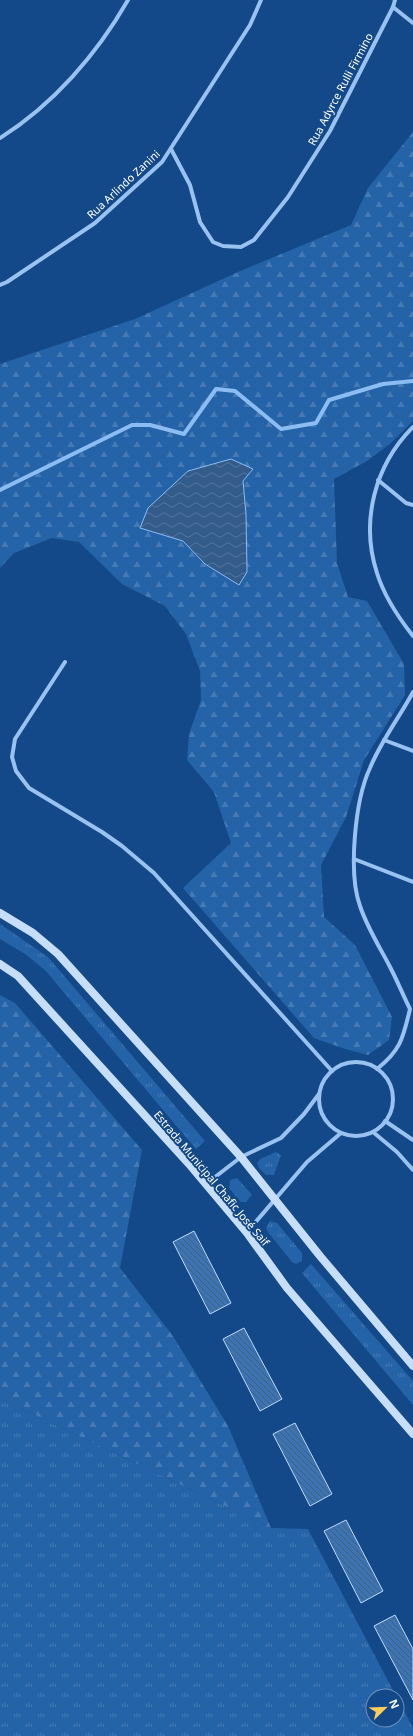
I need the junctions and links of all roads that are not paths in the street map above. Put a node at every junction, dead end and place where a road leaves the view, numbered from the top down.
1 (128, 0) edge
2 (261, 0) edge
3 (395, 0) edge
4 (393, 7) junction
5 (413, 23) edge
6 (0, 138) edge
7 (172, 149) junction
8 (0, 285) edge
9 (413, 427) edge
10 (378, 480) junction
11 (413, 505) edge
12 (413, 636) edge
13 (65, 662) dead end
14 (413, 692) edge
15 (384, 740) junction
16 (413, 751) edge
17 (354, 859) junction
18 (413, 882) edge
19 (0, 913) edge
20 (0, 964) edge
21 (412, 1010) edge
22 (377, 1069) junction
23 (332, 1071) junction
24 (319, 1094) junction
25 (385, 1121) junction
26 (373, 1132) junction
27 (341, 1133) junction
28 (413, 1140) edge
29 (241, 1157) junction
30 (413, 1170) edge
31 (206, 1184) junction
32 (276, 1200) junction
33 (247, 1233) junction
34 (413, 1366) edge
35 (413, 1434) edge

1 - 6 street
2 - 7 street, Rua Arlindo Zanini
3 - 4 street, Rua Adyrce Rulli Firmino
4 - 5 street
4 - 7 street, Rua Adyrce Rulli Firmino
7 - 8 street, Rua Arlindo Zanini
9 - 10 street
10 - 11 street
10 - 12 street
13 - 23 street
14 - 15 street
15 - 16 street
15 - 17 street
17 - 18 street
17 - 21 street
19 - 29 street
20 - 31 street, Estrada Municipal Chafic José Saif
21 - 22 street
22 - 23 street
22 - 25 street
23 - 24 street
24 - 27 street
24 - 29 street
25 - 26 street
25 - 28 street
26 - 27 street
26 - 30 street
27 - 32 street
29 - 31 street
29 - 32 street
31 - 33 street, Estrada Municipal Chafic José Saif
32 - 33 street
32 - 34 street
33 - 35 street, Estrada Municipal Chafic José Saif

